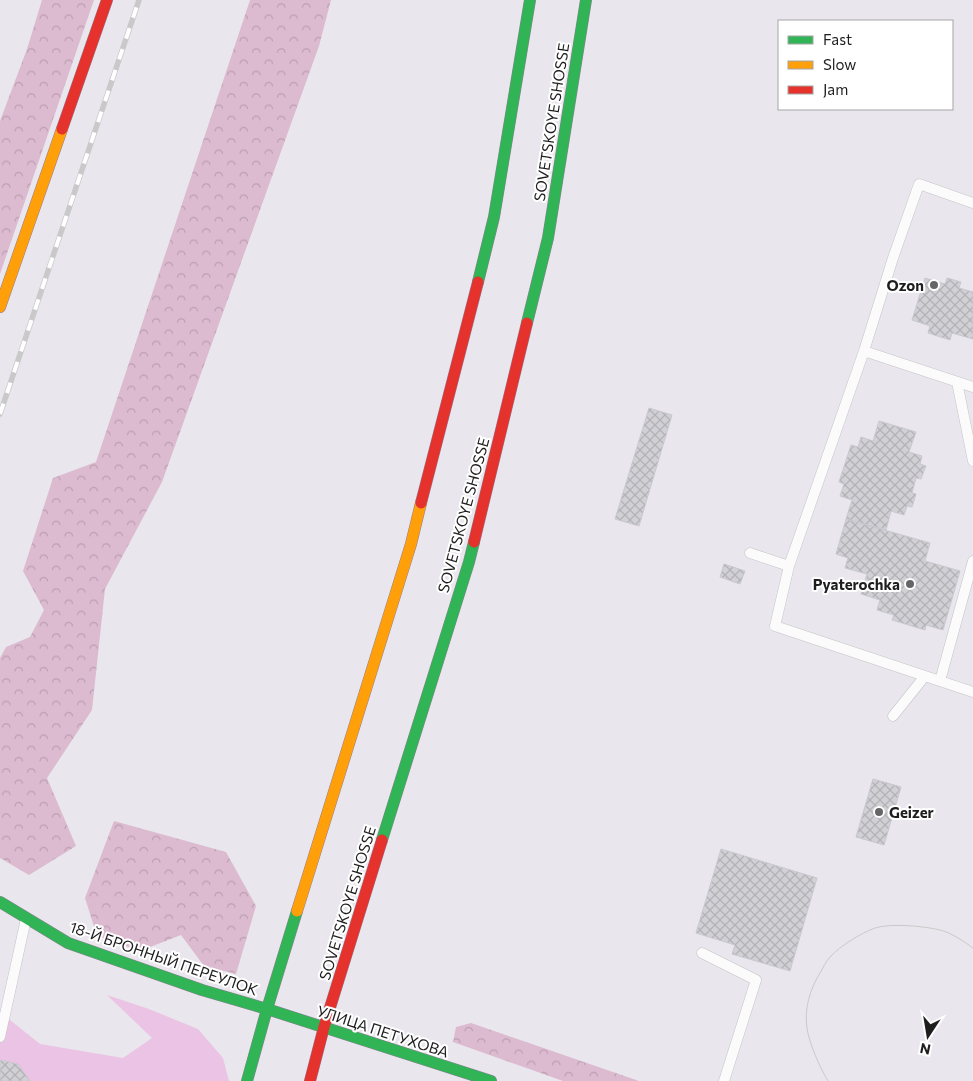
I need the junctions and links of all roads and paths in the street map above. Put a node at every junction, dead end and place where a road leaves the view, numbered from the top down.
1 (107, 0) edge
2 (530, 0) edge
3 (586, 0) edge
4 (973, 203) edge
5 (0, 307) edge
6 (864, 351) junction
7 (957, 382) junction
8 (973, 387) edge
9 (973, 461) edge
10 (750, 553) dead end
11 (973, 561) edge
12 (789, 566) junction
13 (924, 676) junction
14 (940, 681) junction
15 (973, 692) edge
16 (893, 716) dead end
17 (0, 902) edge
18 (26, 918) junction
19 (702, 954) dead end
20 (12, 986) junction
21 (0, 990) edge
22 (267, 1009) junction
23 (324, 1027) junction
24 (0, 1037) edge
25 (247, 1081) edge
26 (310, 1081) edge
27 (491, 1081) edge
28 (724, 1081) edge

1 - 5 main road
2 - 22 main road
3 - 23 main road, SOVETSKOYE SHOSSE
4 - 6 lane
6 - 7 lane
6 - 12 lane
7 - 8 lane
7 - 9 lane
10 - 12 lane
11 - 14 lane
12 - 13 lane
13 - 14 lane
13 - 16 lane
14 - 15 lane
17 - 18 main road, 18-Й БРОННЫЙ ПЕРЕУЛОК
18 - 20 lane
18 - 22 main road, 18-Й БРОННЫЙ ПЕРЕУЛОК
19 - 28 lane
20 - 21 lane
20 - 24 lane
22 - 23 main road, УЛИЦА ПЕТУХОВА
22 - 25 main road
23 - 26 main road, SOVETSKOYE SHOSSE
23 - 27 main road, УЛИЦА ПЕТУХОВА

